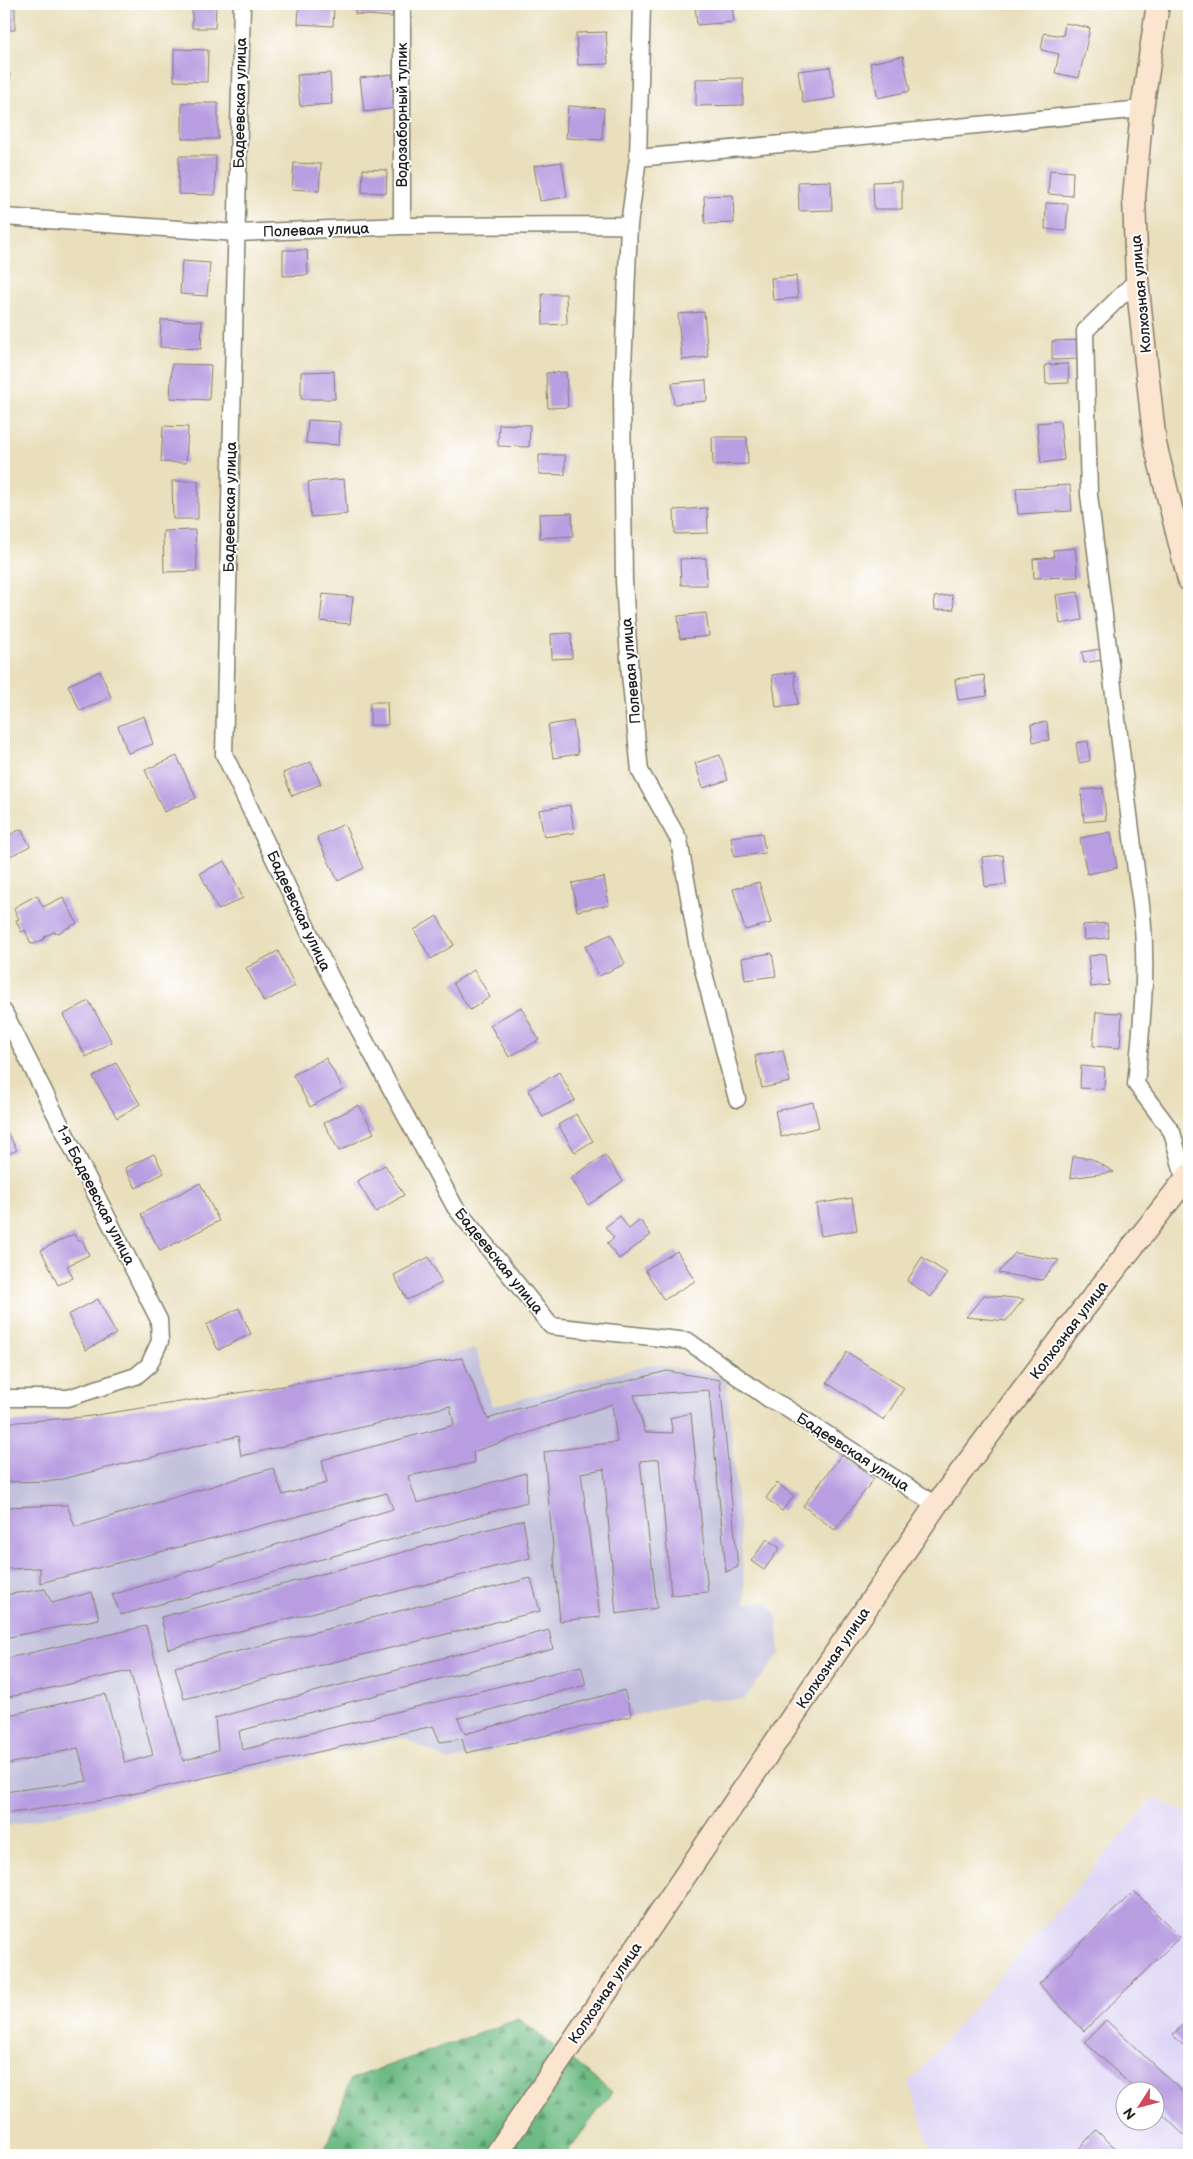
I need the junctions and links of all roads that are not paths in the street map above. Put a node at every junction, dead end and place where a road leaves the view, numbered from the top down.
1 (242, 4) edge
2 (402, 4) edge
3 (642, 4) edge
4 (1158, 4) edge
5 (1142, 109) junction
6 (638, 158) junction
7 (4, 217) edge
8 (630, 225) junction
9 (402, 226) junction
10 (236, 233) junction
11 (1137, 280) junction
12 (1189, 580) edge
13 (4, 1012) edge
14 (737, 1099) dead end
15 (1187, 1178) edge
16 (4, 1398) edge
17 (936, 1505) junction
18 (496, 2155) edge

1 - 10 street, Бадеевская улица
2 - 9 street, Водозаборный тупик
3 - 6 street, Полевая улица
4 - 5 main road, Колхозная улица
5 - 6 street
5 - 11 main road, Колхозная улица
6 - 8 street, Полевая улица
7 - 10 street, Полевая улица
8 - 9 street, Полевая улица
8 - 14 street, Полевая улица
9 - 10 street, Полевая улица
10 - 17 street, Бадеевская улица
11 - 12 main road, Колхозная улица
11 - 15 street
13 - 16 street, 1-я Бадеевская улица
15 - 17 main road, Колхозная улица
17 - 18 main road, Колхозная улица

